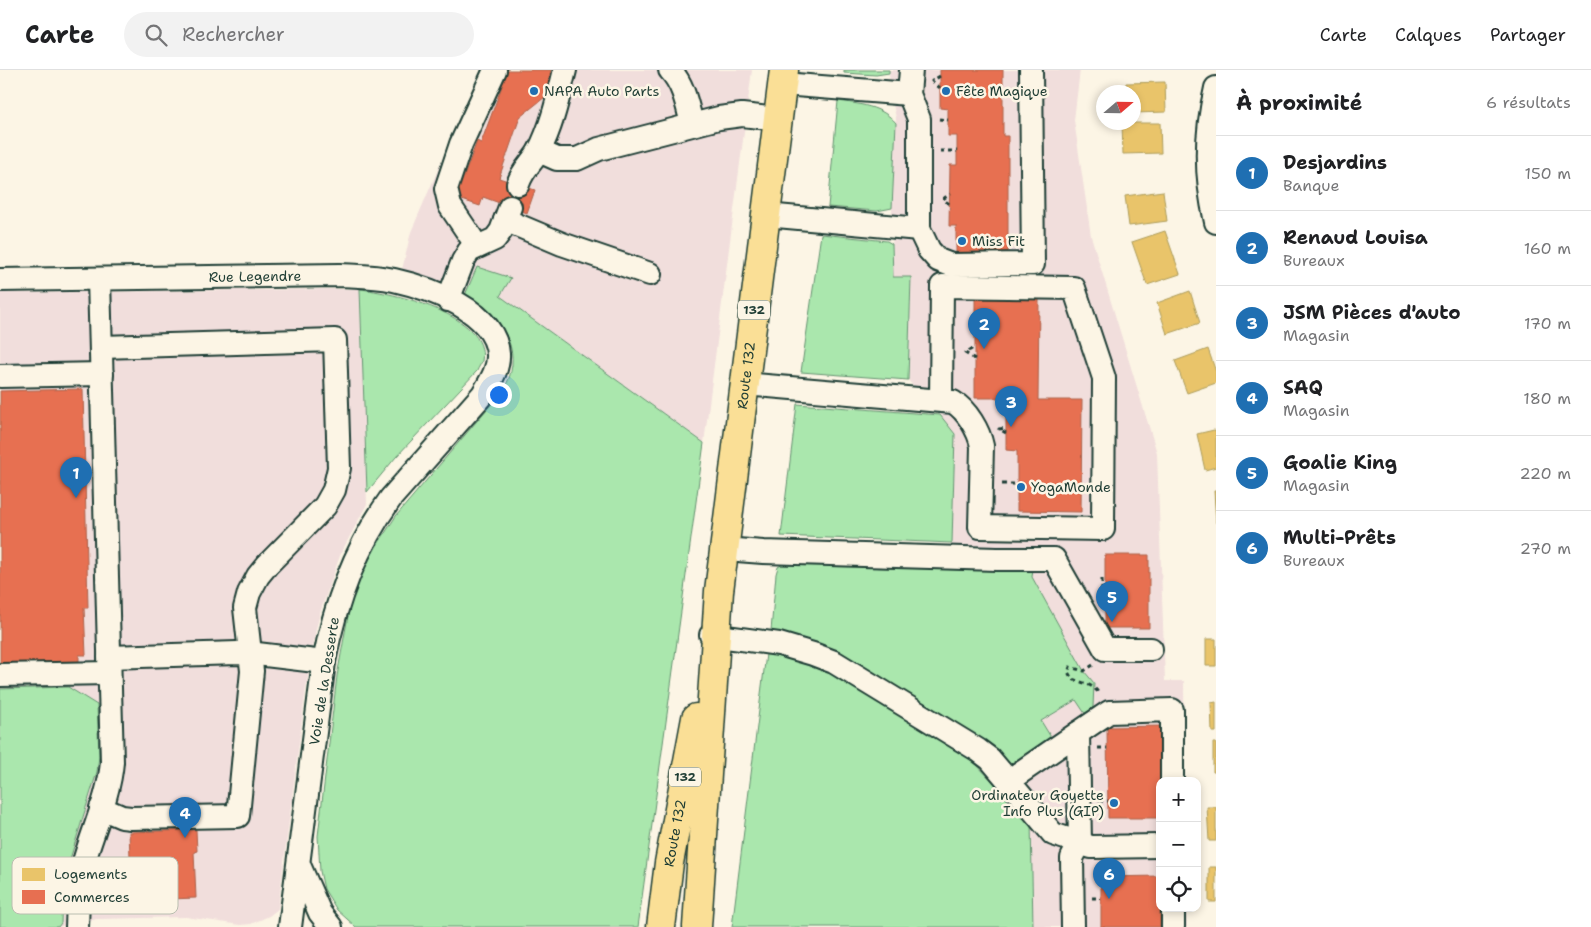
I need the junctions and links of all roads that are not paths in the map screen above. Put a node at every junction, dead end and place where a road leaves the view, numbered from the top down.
1 (495, 70) edge
2 (565, 70) edge
3 (670, 70) edge
4 (911, 70) edge
5 (1031, 70) edge
6 (784, 77) edge
7 (1216, 88) edge
8 (909, 94) junction
9 (778, 119) junction
10 (692, 124) junction
11 (539, 151) junction
12 (518, 184) dead end
13 (766, 215) junction
14 (1216, 222) edge
15 (919, 228) junction
16 (477, 246) junction
17 (943, 262) junction
18 (650, 274) dead end
19 (99, 279) junction
20 (0, 280) edge
21 (942, 286) junction
22 (448, 300) junction
23 (492, 336) joint
24 (101, 347) junction
25 (102, 374) junction
26 (0, 376) edge
27 (744, 384) junction
28 (941, 400) junction
29 (724, 549) junction
30 (714, 635) junction
31 (1151, 649) dead end
32 (250, 654) junction
33 (324, 662) junction
34 (109, 665) junction
35 (0, 675) edge
36 (1078, 733) junction
37 (1172, 777) edge
38 (1008, 781) junction
39 (101, 808) junction
40 (1080, 843) junction
41 (1156, 846) edge
42 (86, 857) edge
43 (298, 864) junction
44 (1173, 912) edge
45 (77, 914) edge
46 (77, 927) edge
47 (290, 927) edge
48 (331, 927) edge
49 (662, 927) edge
50 (697, 927) edge
51 (1073, 927) edge
52 (1173, 927) edge

1 - 16 street
2 - 11 street
3 - 10 street
4 - 8 street
5 - 17 street
6 - 8 street
6 - 9 highway, Route 132 / 132
7 - 14 street
8 - 15 street
9 - 10 street
9 - 13 highway, Route 132 / 132
10 - 11 street
11 - 12 street
13 - 15 street
13 - 27 highway, Route 132 / 132
15 - 17 street
16 - 18 street
16 - 22 street
17 - 21 street
19 - 20 street, Rue Legendre
19 - 22 street, Rue Legendre
19 - 24 street
21 - 28 street
21 - 28 street
22 - 23 street, Rue Legendre
23 - 33 street, Voie de la Desserte
24 - 25 street
24 - 32 street
25 - 26 street
25 - 34 street
27 - 28 street
27 - 29 highway, Route 132 / 132
29 - 30 highway, Route 132 / 132
29 - 31 street
30 - 38 street
30 - 49 highway, Route 132 / 132
30 - 50 highway, Route 132 / 132
32 - 33 street
32 - 34 street
32 - 39 street
33 - 43 street, Voie de la Desserte
34 - 35 street
34 - 39 street
36 - 37 street
36 - 38 street
36 - 40 street
38 - 40 street
39 - 42 street
40 - 41 street
40 - 51 street
43 - 47 street, Voie de la Desserte
43 - 48 street
44 - 52 street
45 - 46 street

